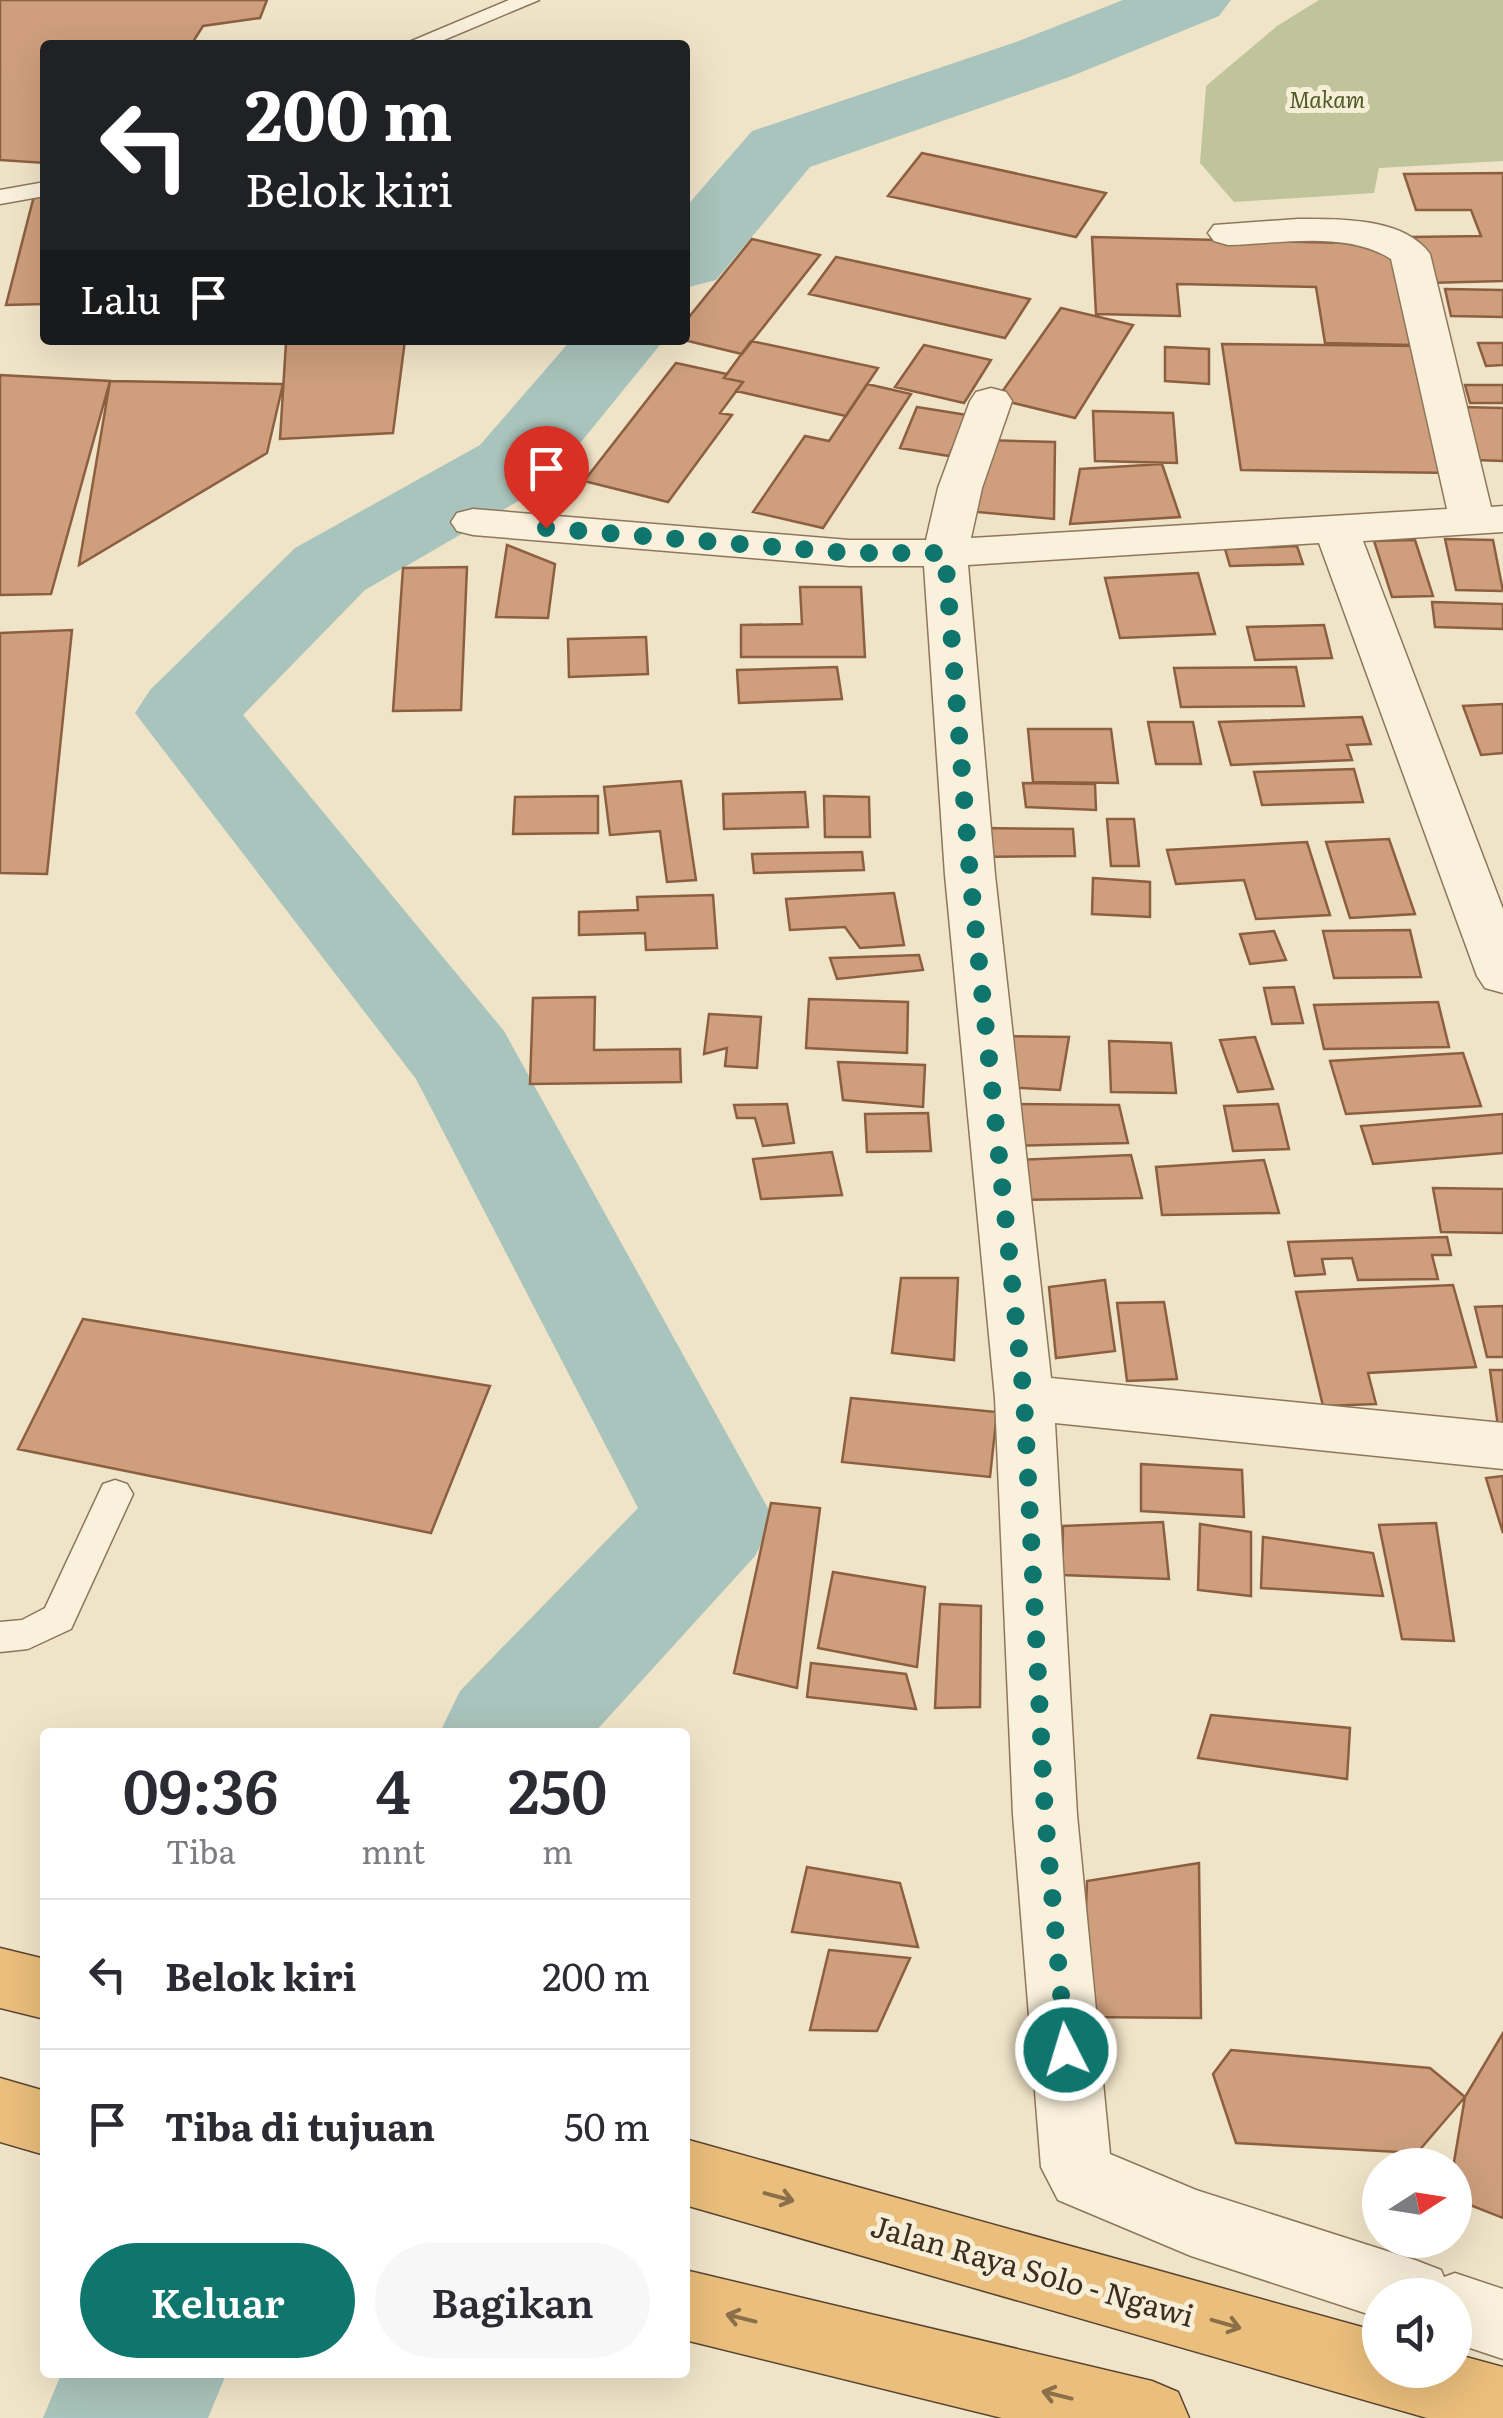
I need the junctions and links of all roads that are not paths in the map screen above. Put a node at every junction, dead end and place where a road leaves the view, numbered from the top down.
1 (528, 0) edge
2 (426, 40) edge
3 (40, 190) edge
4 (0, 197) edge
5 (1228, 233) dead end
6 (991, 401) dead end
7 (1487, 520) edge
8 (474, 522) dead end
9 (1336, 529) junction
10 (945, 553) junction
11 (1503, 976) edge
12 (1024, 1398) junction
13 (1503, 1446) edge
14 (115, 1494) dead end
15 (0, 1638) edge
16 (0, 1978) edge
17 (40, 1988) edge
18 (690, 2173) edge
19 (1363, 2278) edge
20 (690, 2305) edge
21 (1472, 2314) edge
22 (1503, 2324) edge
23 (1362, 2363) edge
24 (1448, 2388) edge
25 (1503, 2404) edge
26 (1152, 2418) edge

1 - 2 lane
3 - 4 lane
5 - 7 street
6 - 10 street
7 - 9 street
8 - 10 street
9 - 10 street
9 - 11 street
10 - 12 street
12 - 13 street
12 - 19 street
14 - 15 lane
16 - 17 highway
18 -> 23 highway, Jalan Raya Solo - Ngawi
26 -> 20 highway
21 - 22 street
24 - 25 highway, Jalan Raya Solo - Ngawi

